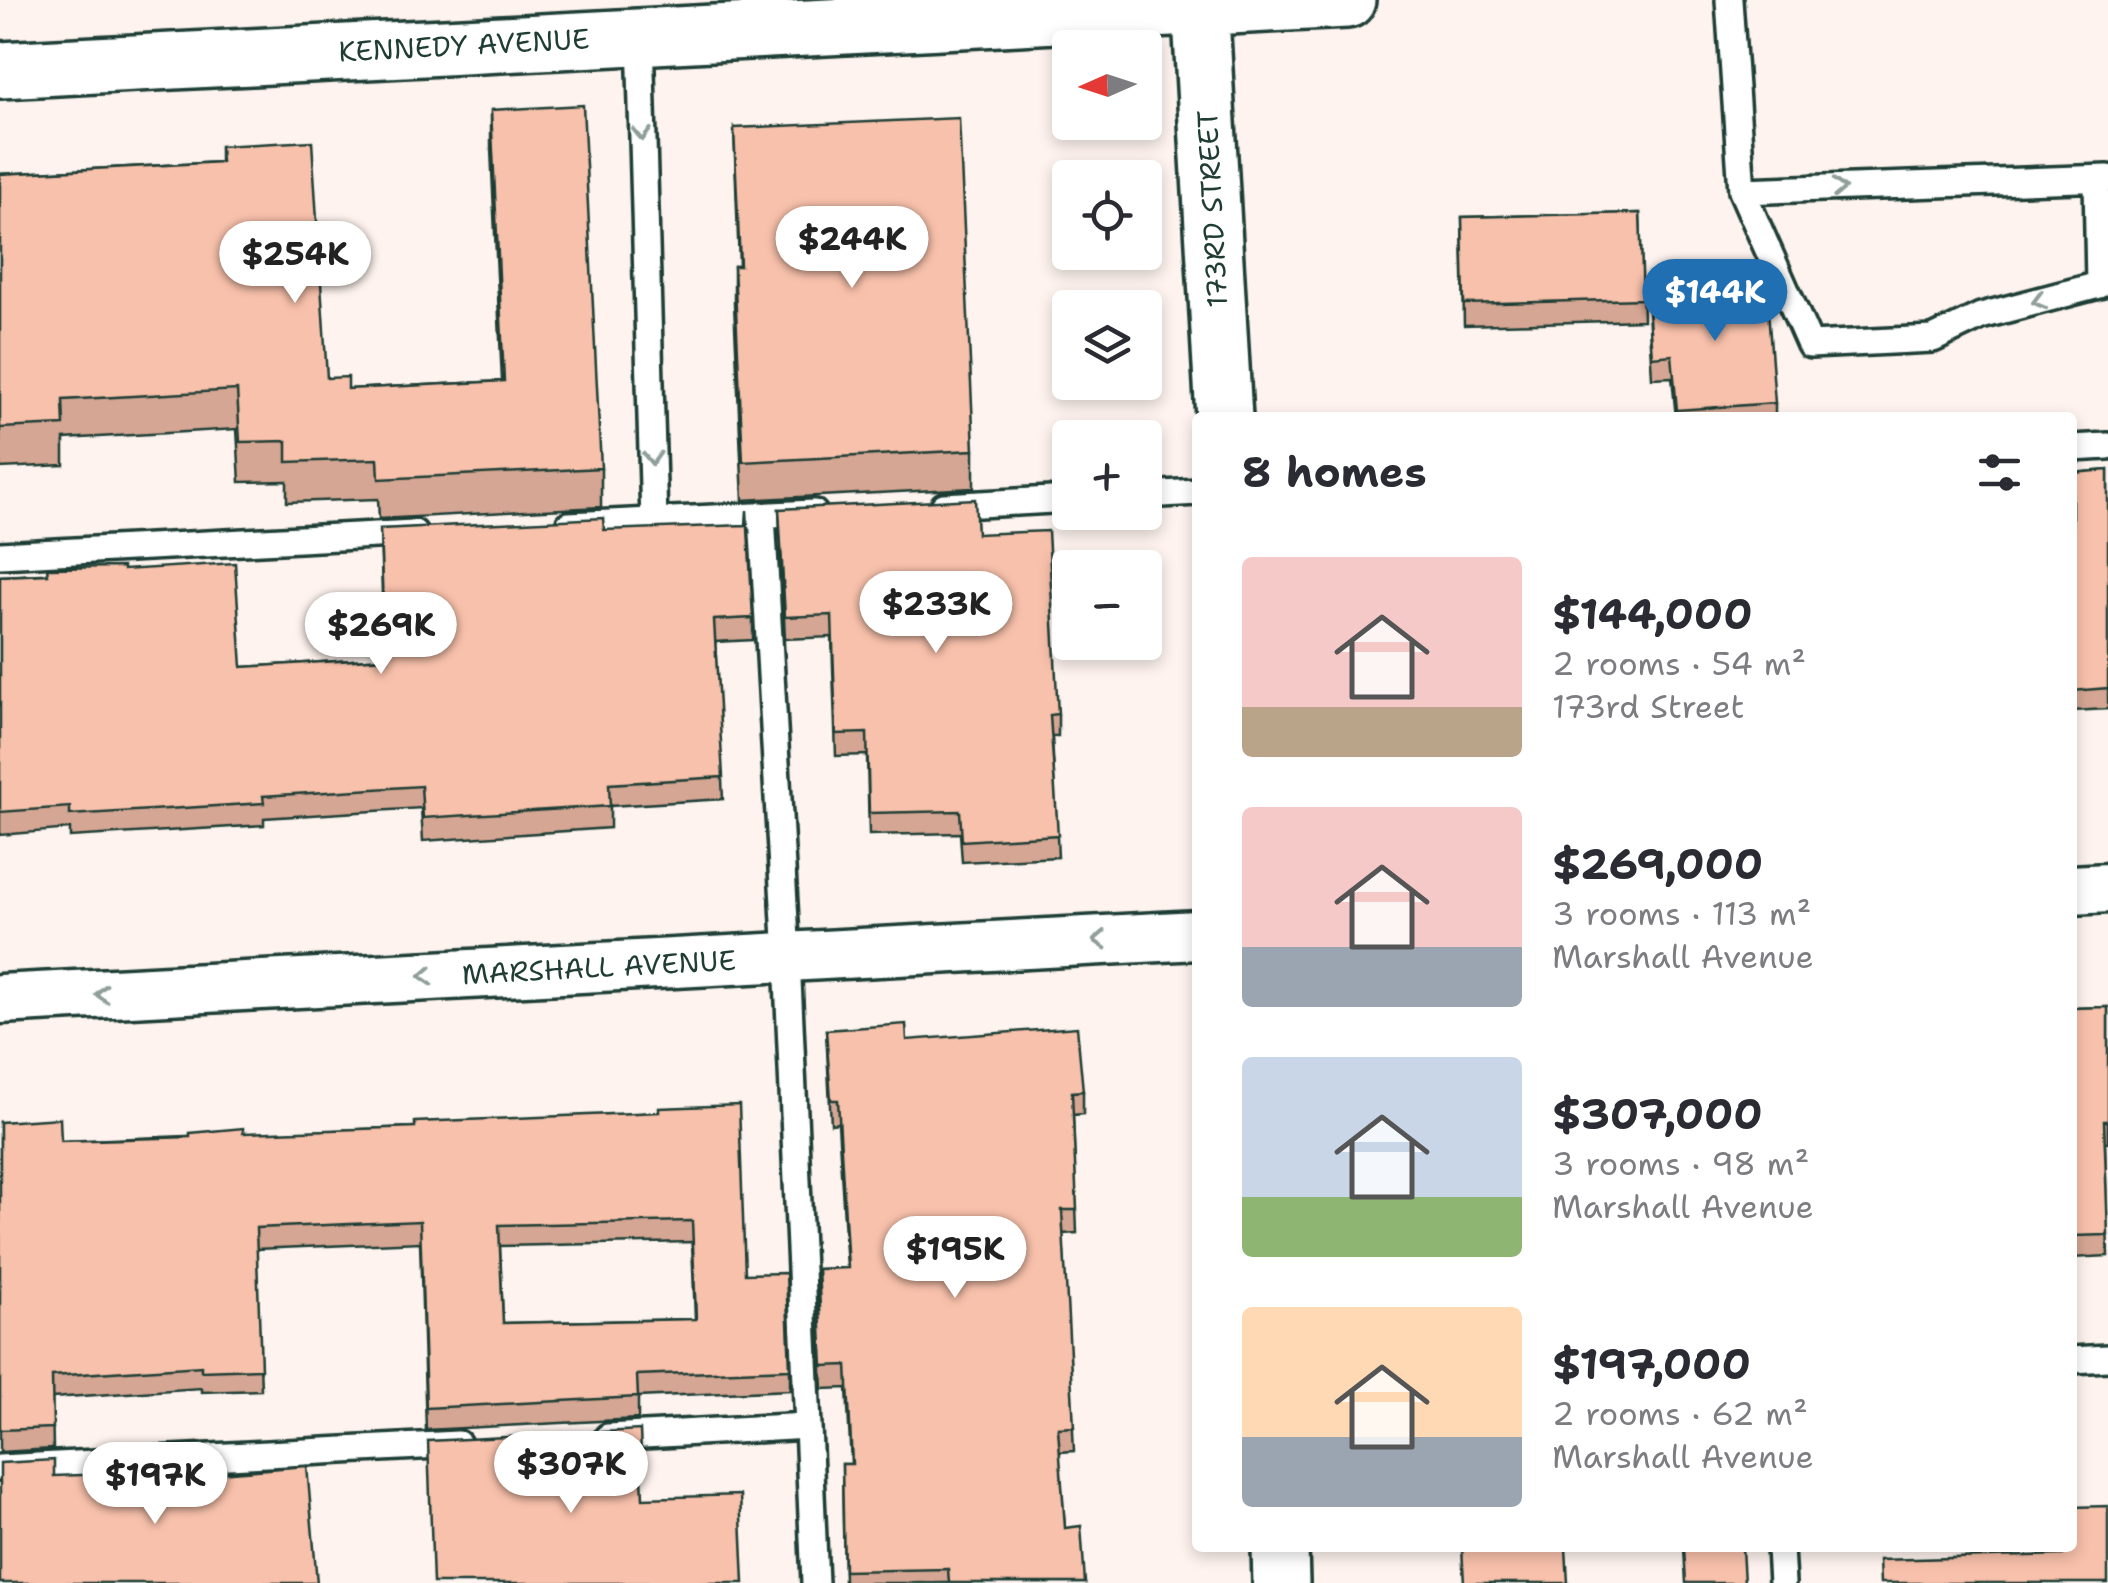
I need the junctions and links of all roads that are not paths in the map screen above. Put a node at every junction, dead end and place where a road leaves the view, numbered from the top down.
1 (1348, 0) edge
2 (1729, 0) edge
3 (1200, 4) edge
4 (640, 36) junction
5 (0, 70) edge
6 (2102, 178) edge
7 (1742, 191) junction
8 (1224, 412) edge
9 (2108, 446) edge
10 (2077, 448) edge
11 (1192, 492) edge
12 (1162, 494) edge
13 (1052, 500) edge
14 (916, 507) edge
15 (839, 511) edge
16 (762, 515) junction
17 (654, 521) junction
18 (536, 527) edge
19 (436, 532) edge
20 (0, 555) edge
21 (2108, 888) edge
22 (2077, 890) edge
23 (1192, 935) edge
24 (787, 957) junction
25 (0, 999) edge
26 (2108, 1358) edge
27 (2077, 1360) edge
28 (808, 1426) junction
29 (591, 1438) edge
30 (492, 1443) edge
31 (0, 1468) edge
32 (1280, 1552) edge
33 (1780, 1552) edge
34 (815, 1583) edge
35 (1282, 1583) edge
36 (1782, 1583) edge

1 - 3 main road, KENNEDY AVENUE
2 - 7 lane
3 - 4 main road, KENNEDY AVENUE
3 - 8 main road, 173RD STREET
4 - 5 main road, KENNEDY AVENUE
4 -> 17 lane
7 -> 6 lane
6 -> 7 lane
9 - 10 lane
11 - 12 lane
13 - 14 lane
15 - 16 lane
16 - 17 lane
16 - 24 lane
17 - 18 lane
19 - 20 lane
21 - 22 street
23 -> 24 street, MARSHALL AVENUE
24 -> 25 street, MARSHALL AVENUE
24 - 28 lane
26 - 27 lane
28 - 29 lane
28 - 34 lane
30 - 31 lane
32 - 35 main road
33 - 36 lane

